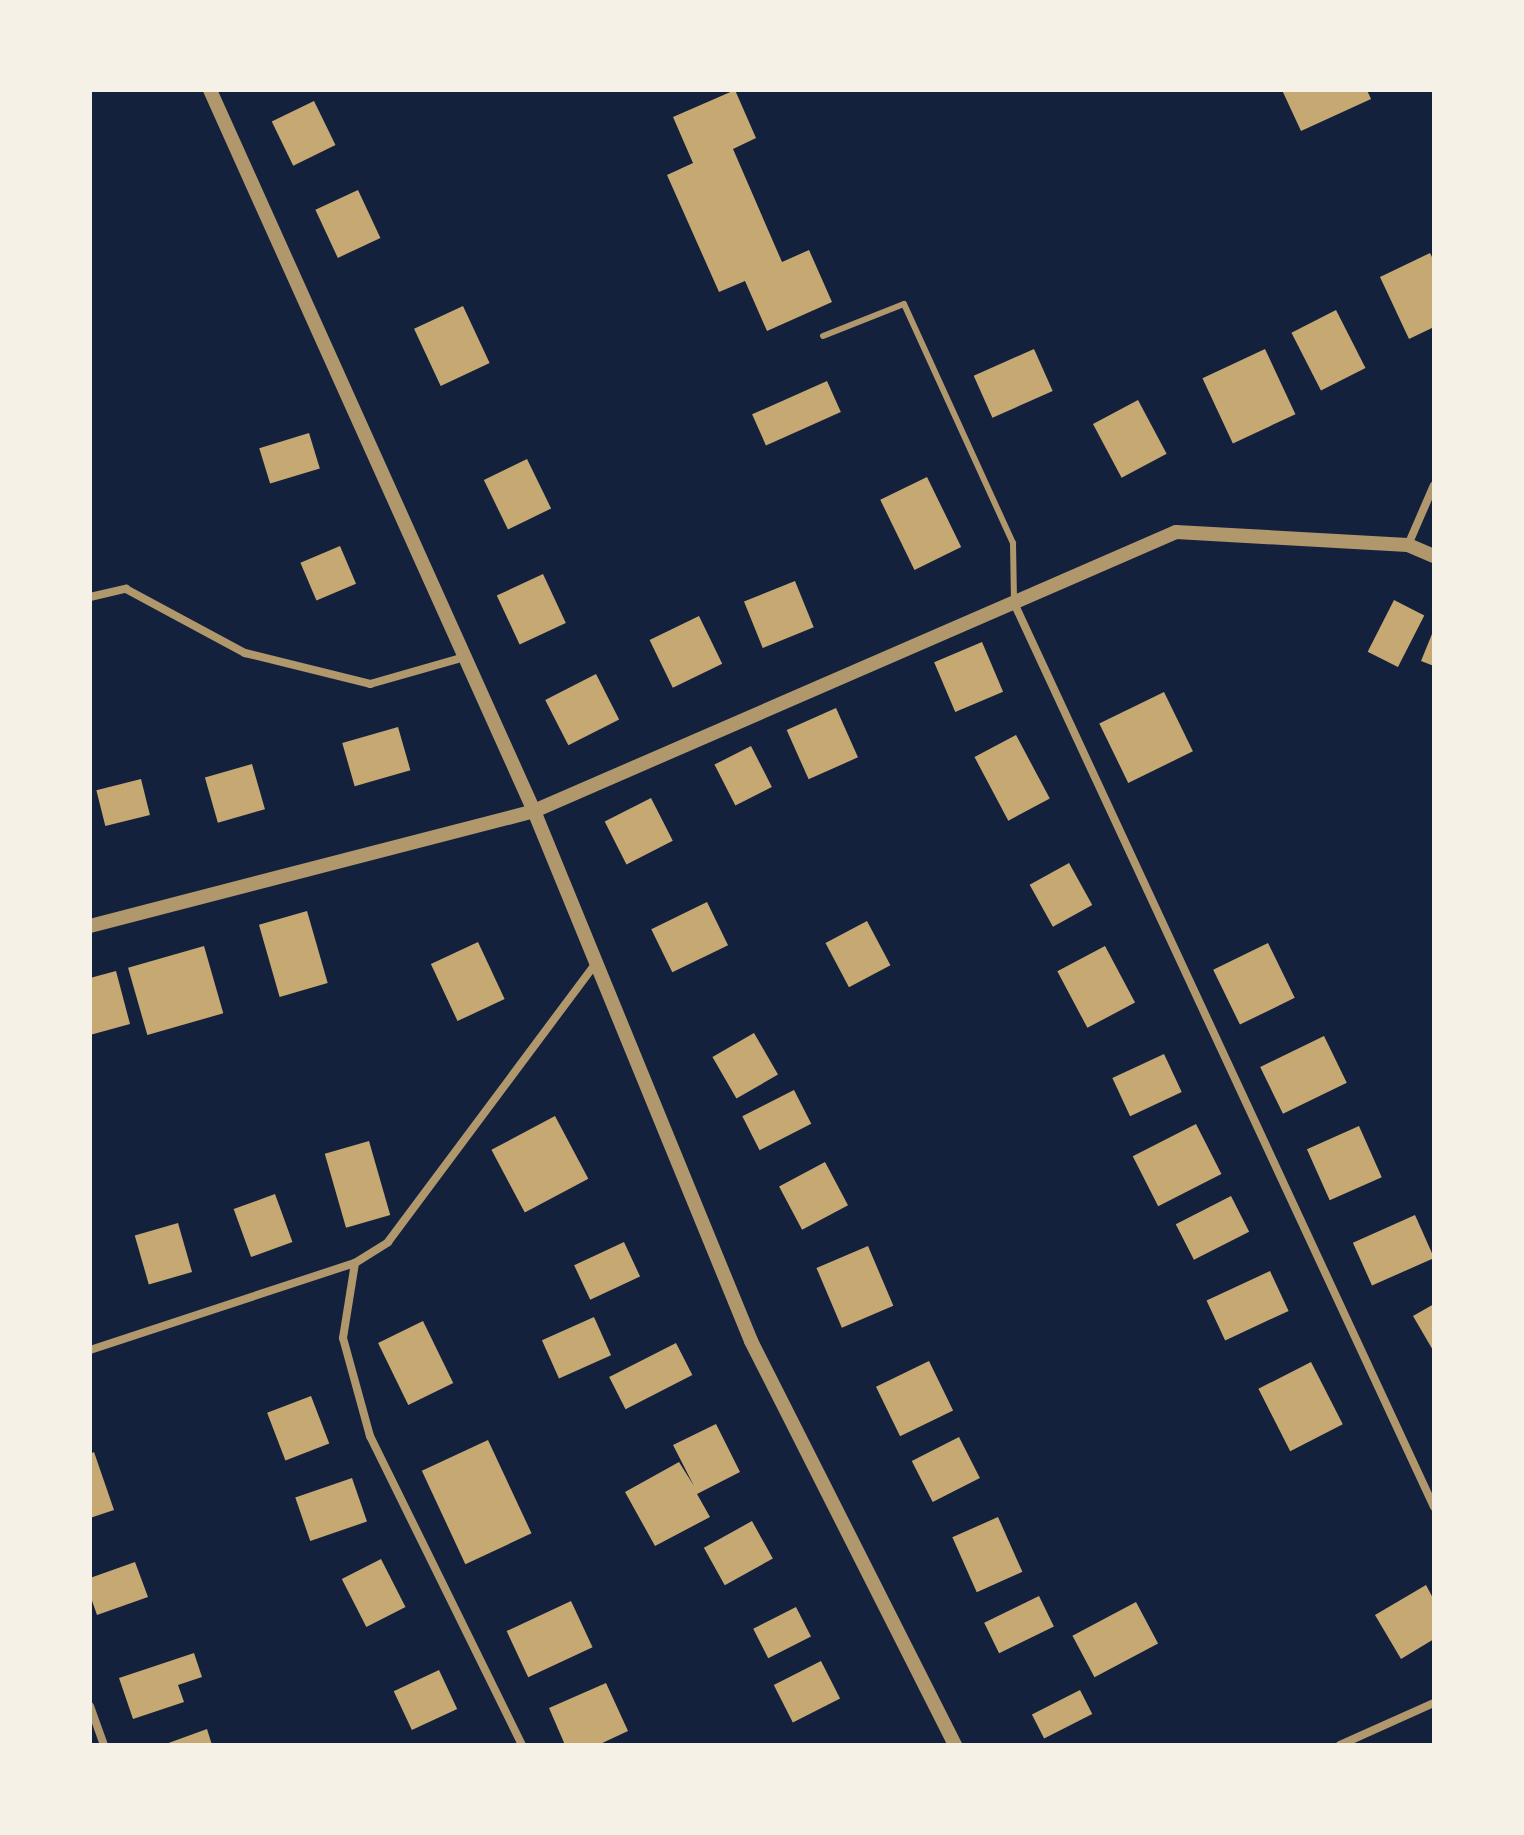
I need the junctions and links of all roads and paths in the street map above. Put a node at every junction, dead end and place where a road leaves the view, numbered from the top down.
1 (210, 90) edge
2 (823, 336) dead end
3 (1434, 485) edge
4 (1408, 545) junction
5 (1434, 556) edge
6 (90, 597) edge
7 (1014, 603) junction
8 (465, 657) junction
9 (534, 811) junction
10 (90, 926) edge
11 (595, 964) junction
12 (355, 1263) junction
13 (90, 1350) edge
14 (1434, 1507) edge
15 (1434, 1703) edge
16 (90, 1706) edge
17 (104, 1745) edge
18 (522, 1745) edge
19 (955, 1745) edge
20 (1340, 1745) edge

1 - 8 street
2 - 7 lane
3 - 4 street
4 - 5 street
4 - 7 street
6 - 8 street
7 - 9 street
7 - 14 street
8 - 9 street
9 - 10 street
9 - 11 street
11 - 12 street
11 - 19 street
12 - 13 street
12 - 18 street
15 - 20 street
16 - 17 street

